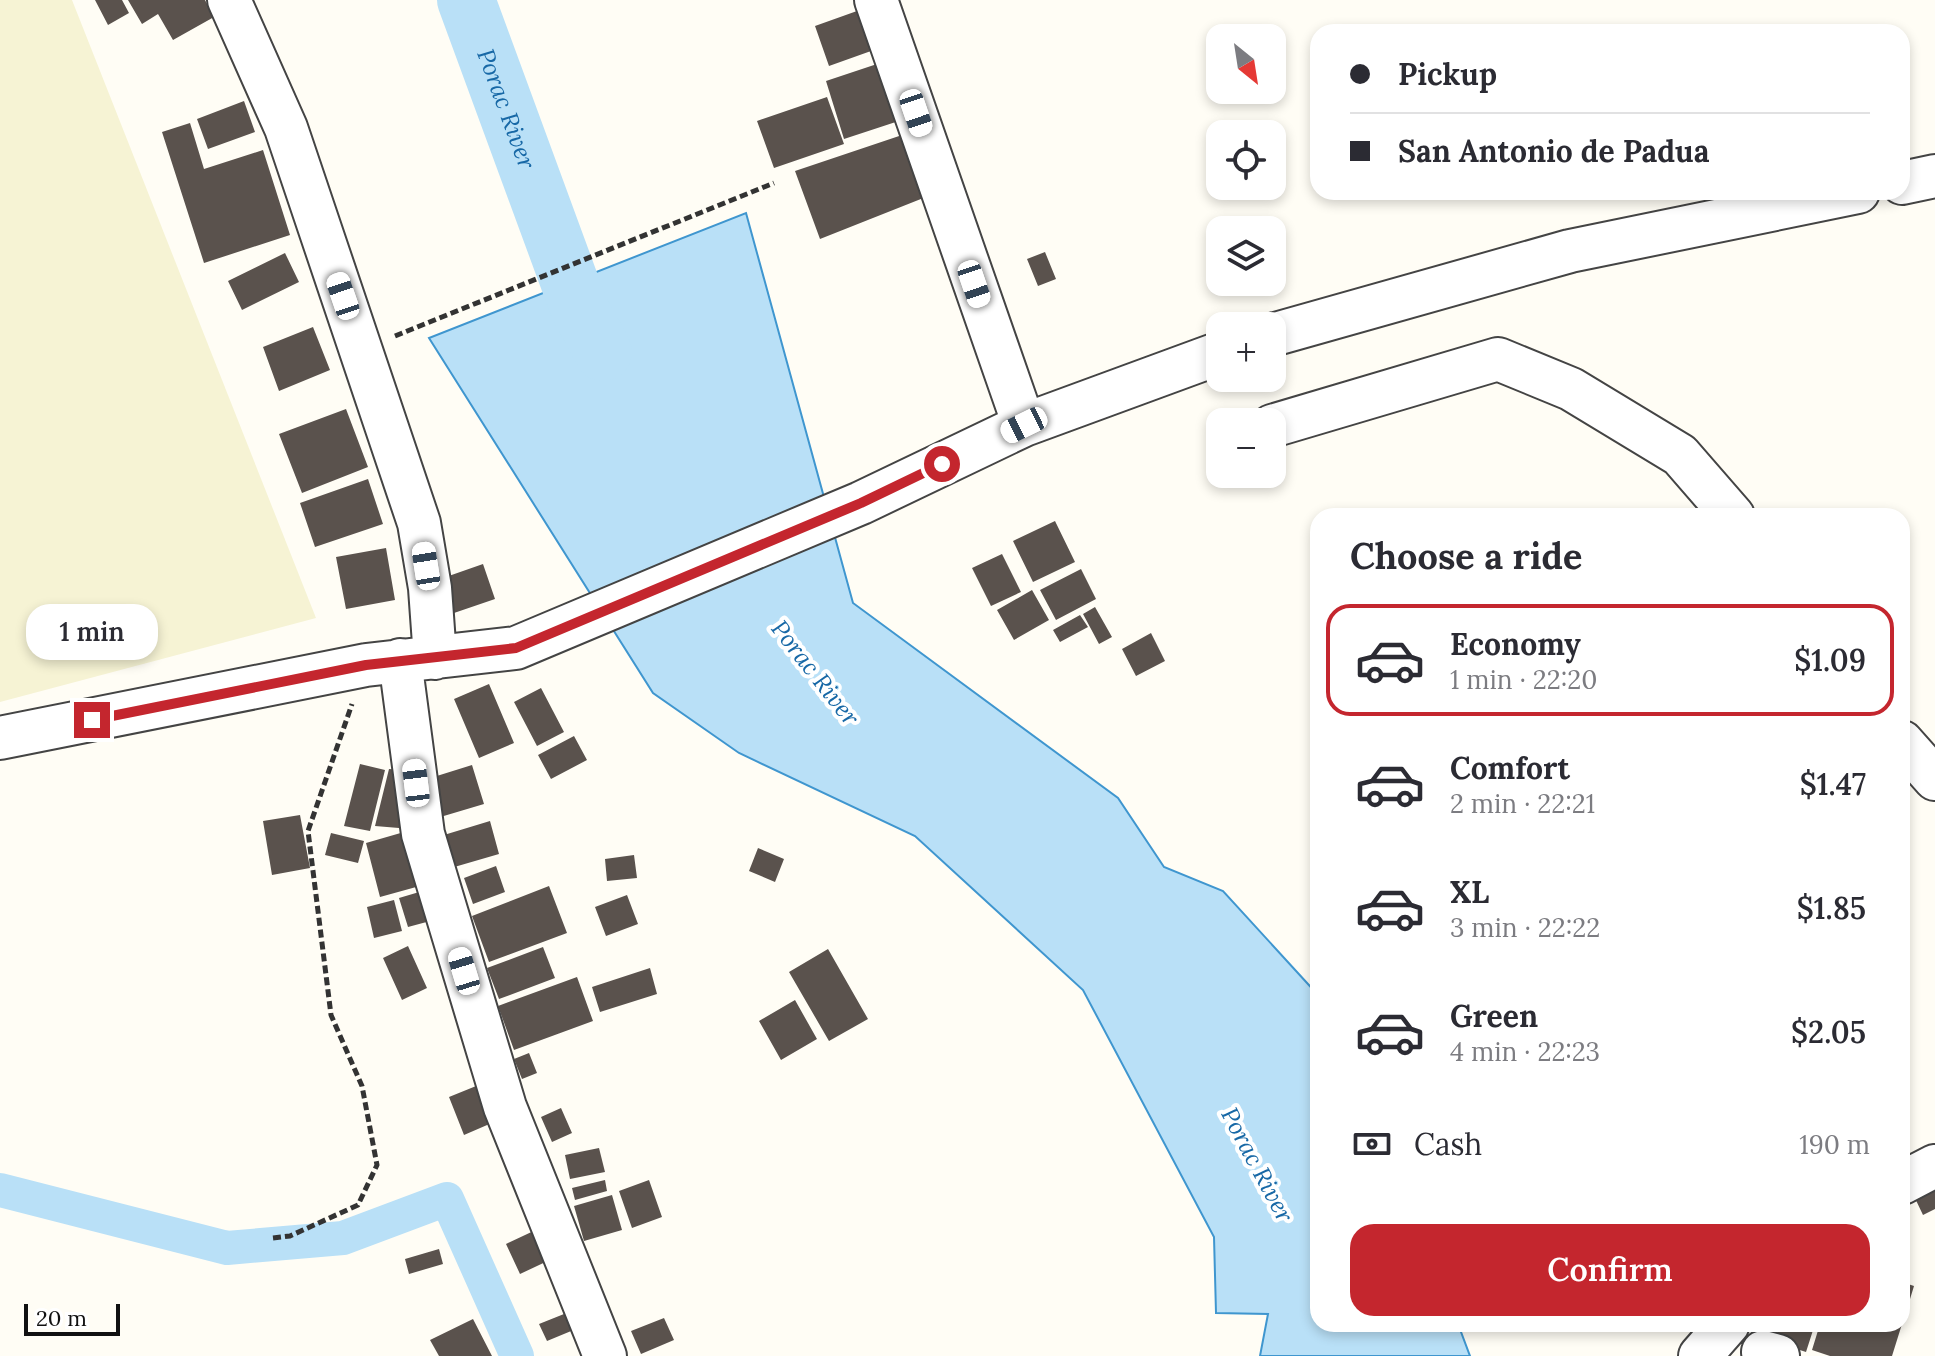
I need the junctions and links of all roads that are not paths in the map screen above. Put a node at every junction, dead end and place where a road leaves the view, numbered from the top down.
1 (229, 0) edge
2 (876, 0) edge
3 (1819, 200) edge
4 (1286, 331) edge
5 (1206, 358) edge
6 (1286, 422) edge
7 (1024, 425) junction
8 (1726, 508) edge
9 (400, 661) junction
10 (0, 738) edge
11 (1910, 751) edge
12 (1935, 779) edge
13 (1935, 1166) edge
14 (1910, 1179) edge
15 (1721, 1332) edge
16 (605, 1356) edge
17 (1700, 1356) edge

1 - 9 street
2 - 7 street
3 - 4 street
5 - 7 street
6 - 8 street
7 - 9 street
9 - 10 street
9 - 16 street
11 - 12 street
13 - 14 street
15 - 17 street

